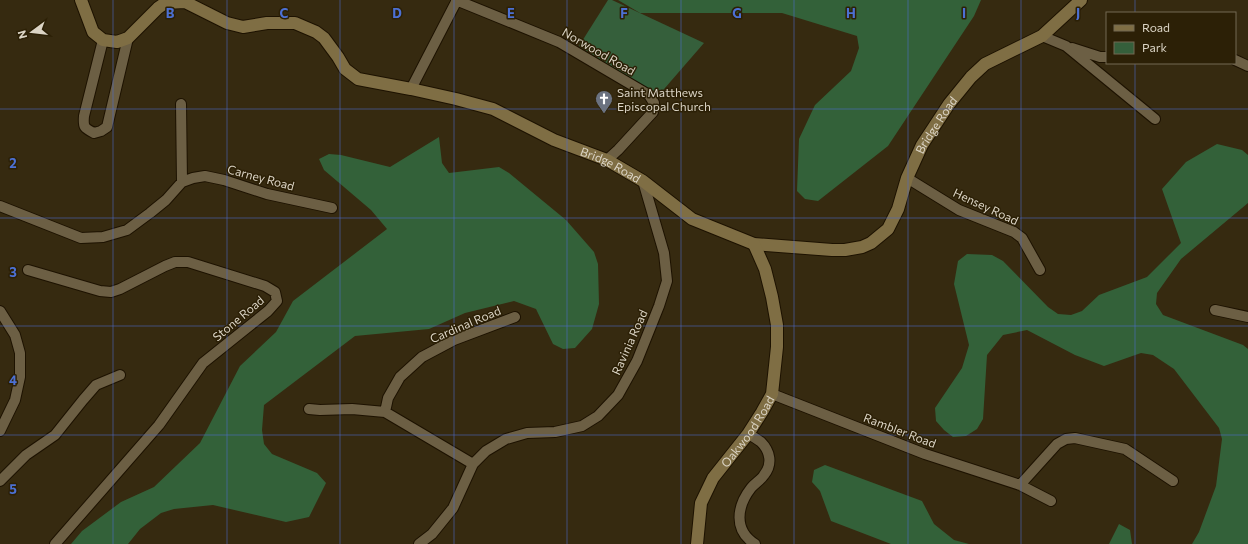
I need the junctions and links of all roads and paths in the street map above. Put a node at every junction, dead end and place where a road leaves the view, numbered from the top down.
1 (81, 0) edge
2 (456, 0) edge
3 (1081, 0) edge
4 (1042, 36) junction
5 (128, 38) junction
6 (103, 40) junction
7 (1066, 46) junction
8 (1106, 57) edge
9 (1236, 60) edge
10 (1248, 66) edge
11 (411, 89) junction
12 (181, 104) dead end
13 (1155, 119) dead end
14 (607, 160) junction
15 (907, 178) junction
16 (182, 182) junction
17 (643, 182) junction
18 (0, 206) edge
19 (332, 208) dead end
20 (754, 244) junction
21 (28, 270) dead end
22 (1040, 270) dead end
23 (1215, 310) dead end
24 (0, 311) edge
25 (515, 317) dead end
26 (1248, 318) edge
27 (120, 375) dead end
28 (772, 394) junction
29 (309, 409) dead end
30 (385, 412) junction
31 (0, 431) edge
32 (748, 434) junction
33 (474, 464) junction
34 (0, 481) edge
35 (1173, 481) dead end
36 (1020, 485) junction
37 (1051, 501) dead end
38 (55, 544) edge
39 (418, 544) edge
40 (697, 544) edge
41 (755, 544) edge

1 - 6 street
2 - 11 street
2 - 14 street, Norwood Road
3 - 4 street, Bridge Road
4 - 7 street
4 - 15 street, Bridge Road
5 - 6 street
5 - 6 street
5 - 11 street, Bridge Road
7 - 8 street
7 - 13 street
9 - 10 street
11 - 14 street, Bridge Road
12 - 16 street
14 - 17 street, Bridge Road
15 - 20 street, Bridge Road
15 - 22 street, Hensey Road
16 - 18 street
16 - 19 street, Carney Road
17 - 20 street, Bridge Road
17 - 33 street, Ravinia Road
20 - 28 street, Oakwood Road
21 - 38 street, Stone Road
23 - 26 street
24 - 31 street
25 - 30 street, Cardinal Road
27 - 34 street
28 - 32 street, Oakwood Road
28 - 36 street, Rambler Road
29 - 30 street
30 - 33 street
32 - 40 street, Oakwood Road
32 - 41 street
33 - 39 street, Ravinia Road
35 - 36 street
36 - 37 street, Rambler Road

